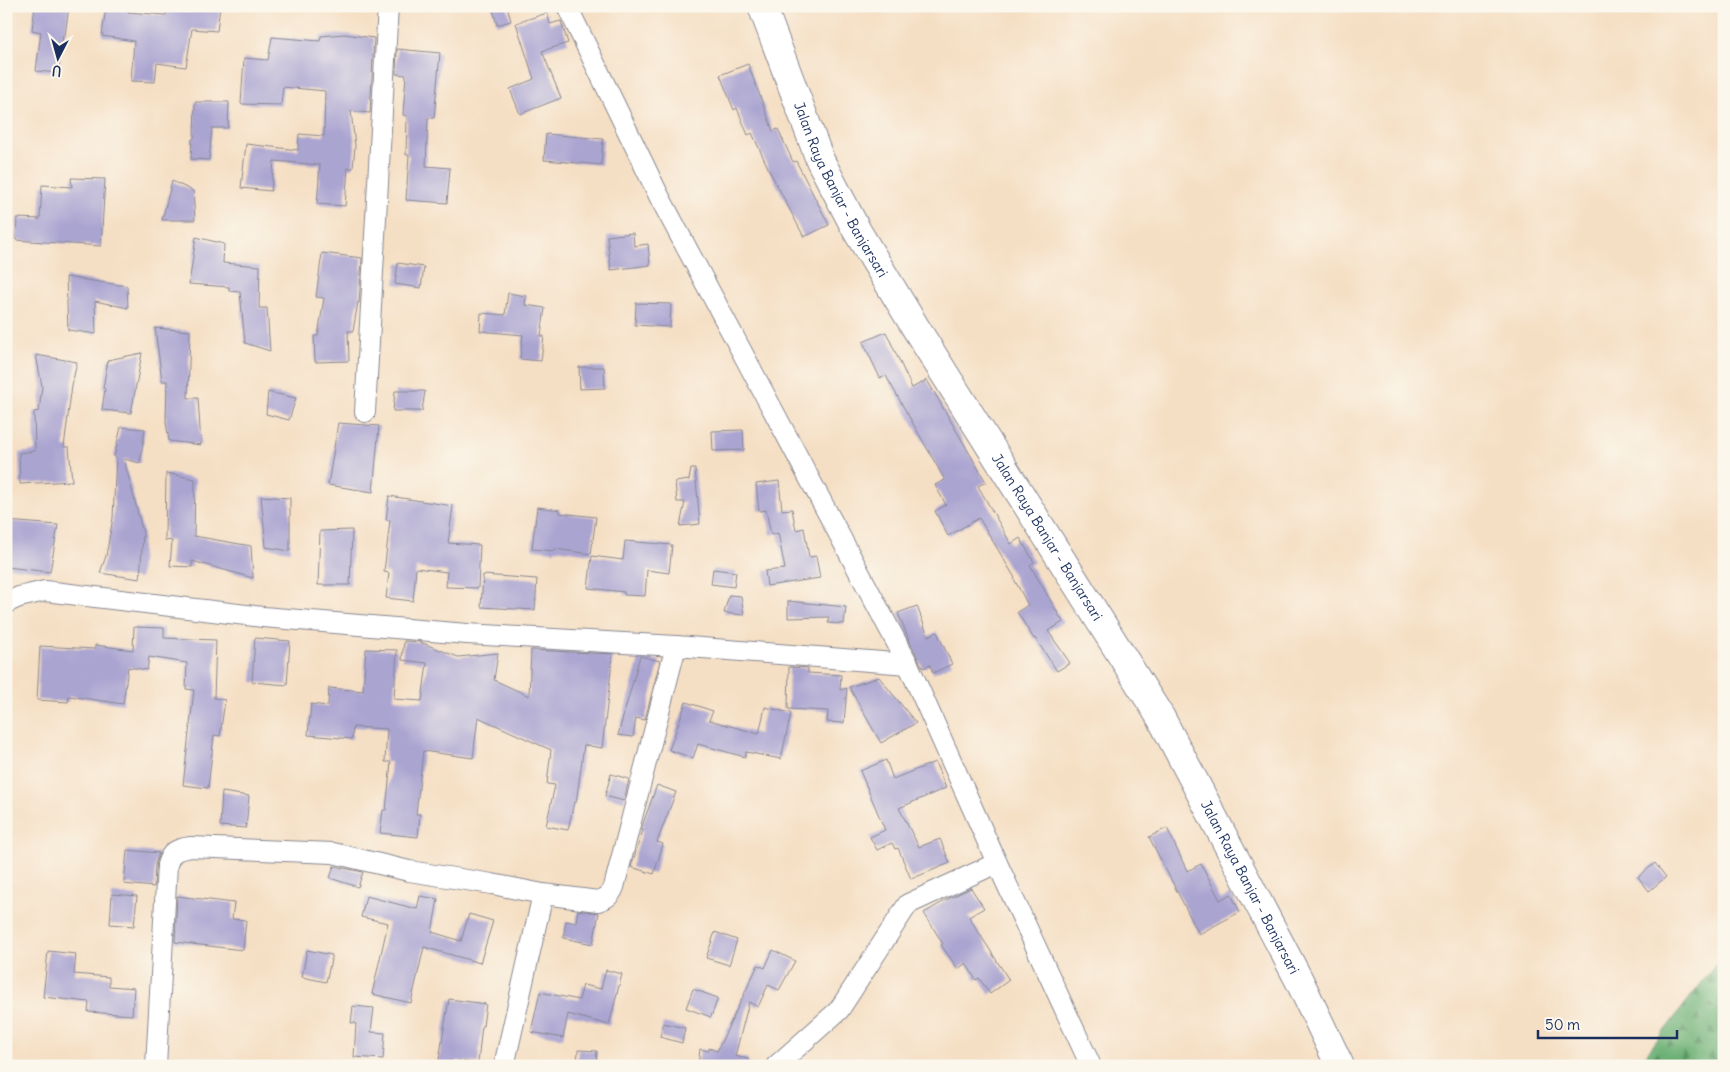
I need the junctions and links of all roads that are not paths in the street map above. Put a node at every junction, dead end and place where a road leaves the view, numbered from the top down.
1 (388, 6) edge
2 (567, 6) edge
3 (762, 6) edge
4 (365, 412) dead end
5 (6, 603) edge
6 (676, 646) junction
7 (908, 664) junction
8 (997, 863) junction
9 (543, 894) junction
10 (156, 1066) edge
11 (504, 1066) edge
12 (776, 1066) edge
13 (1091, 1066) edge
14 (1340, 1066) edge

1 - 4 street
2 - 7 street
3 - 14 highway, Jalan Raya Banjar - Banjarsari
5 - 6 street
6 - 7 street
6 - 9 street
7 - 8 street
8 - 12 street
8 - 13 street
9 - 10 street
9 - 11 street

